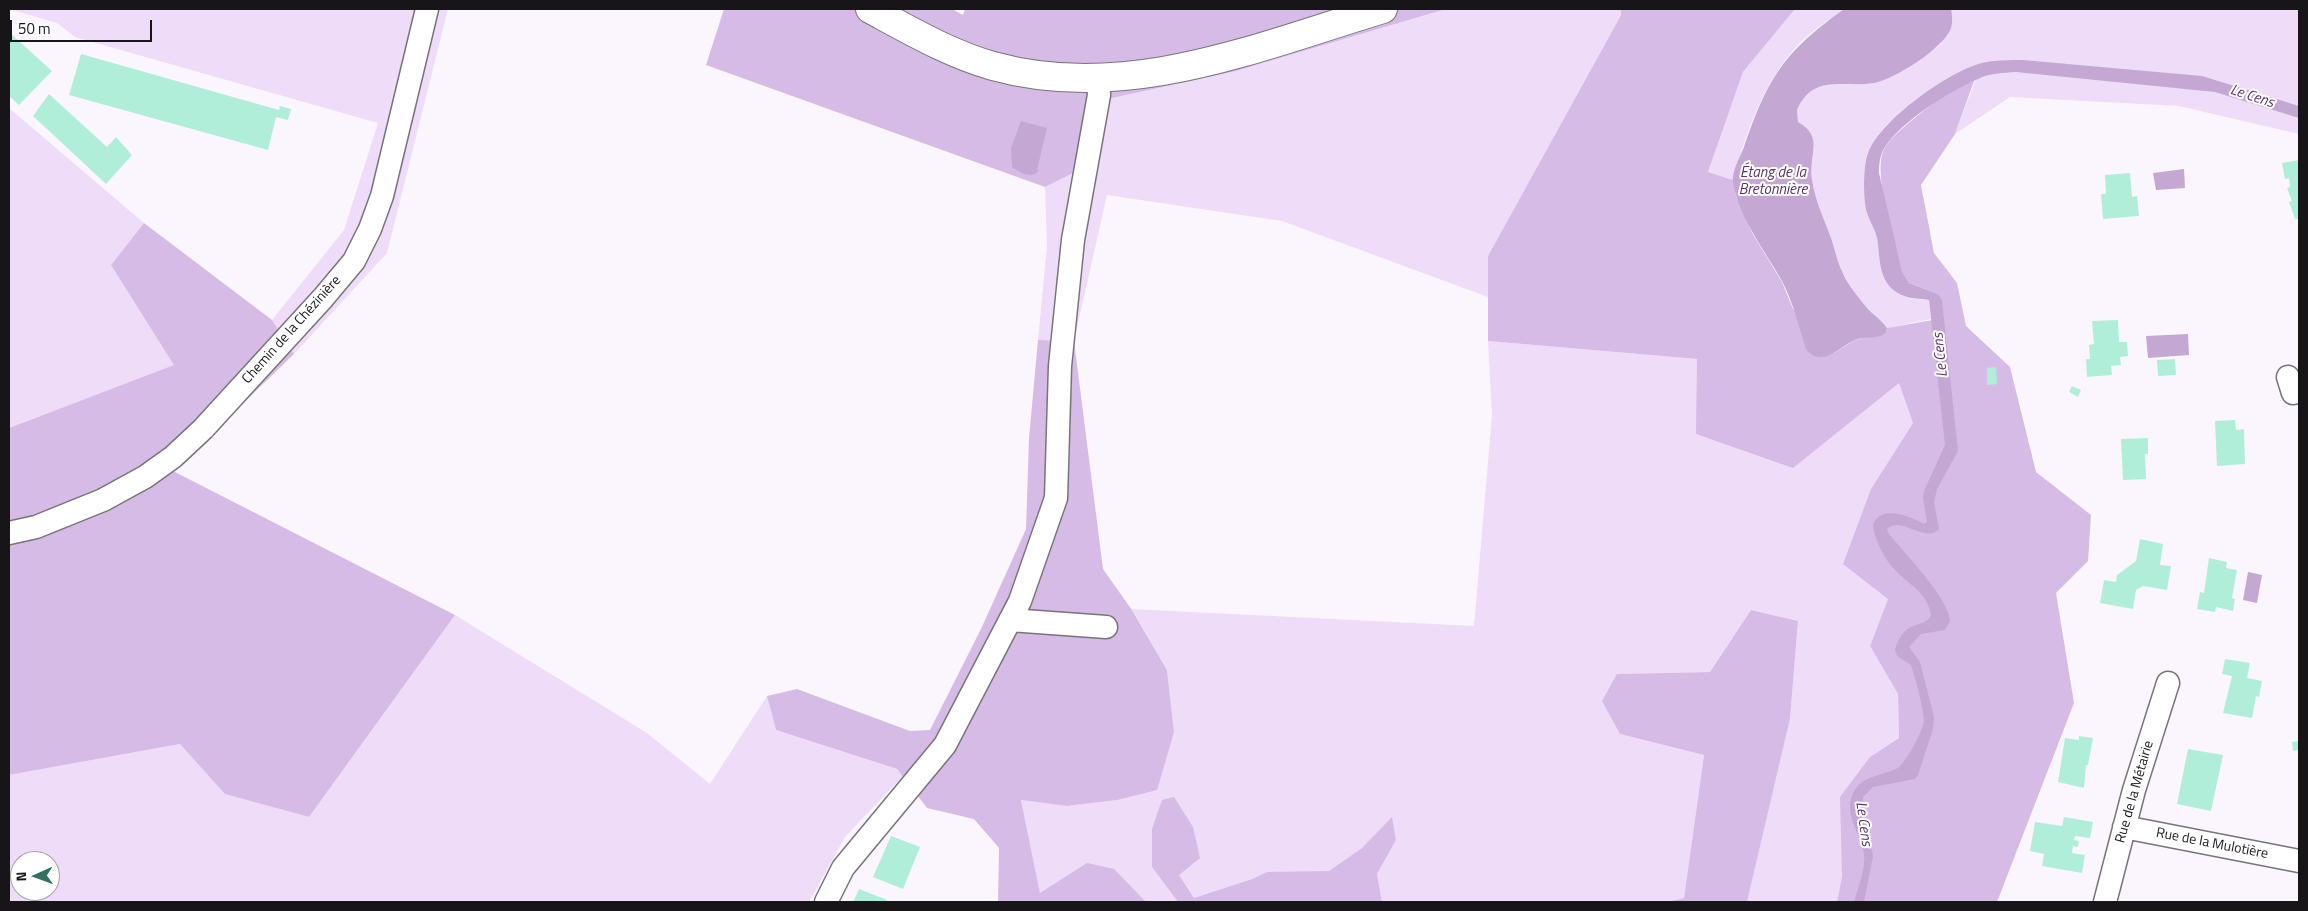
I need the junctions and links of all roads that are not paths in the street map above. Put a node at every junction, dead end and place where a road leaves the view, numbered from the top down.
1 (427, 9) edge
2 (870, 9) edge
3 (1383, 9) edge
4 (1098, 80) junction
5 (9, 533) edge
6 (1010, 620) junction
7 (1106, 627) dead end
8 (2168, 683) dead end
9 (2124, 827) junction
10 (2299, 861) edge
11 (826, 902) edge
12 (2105, 902) edge

1 - 5 street, Chemin de la Chézinière
2 - 4 street
3 - 4 street
4 - 6 street
6 - 7 street
6 - 11 street
8 - 9 street, Rue de la Métairie
9 - 10 street, Rue de la Mulotière
9 - 12 street, Rue de la Métairie

